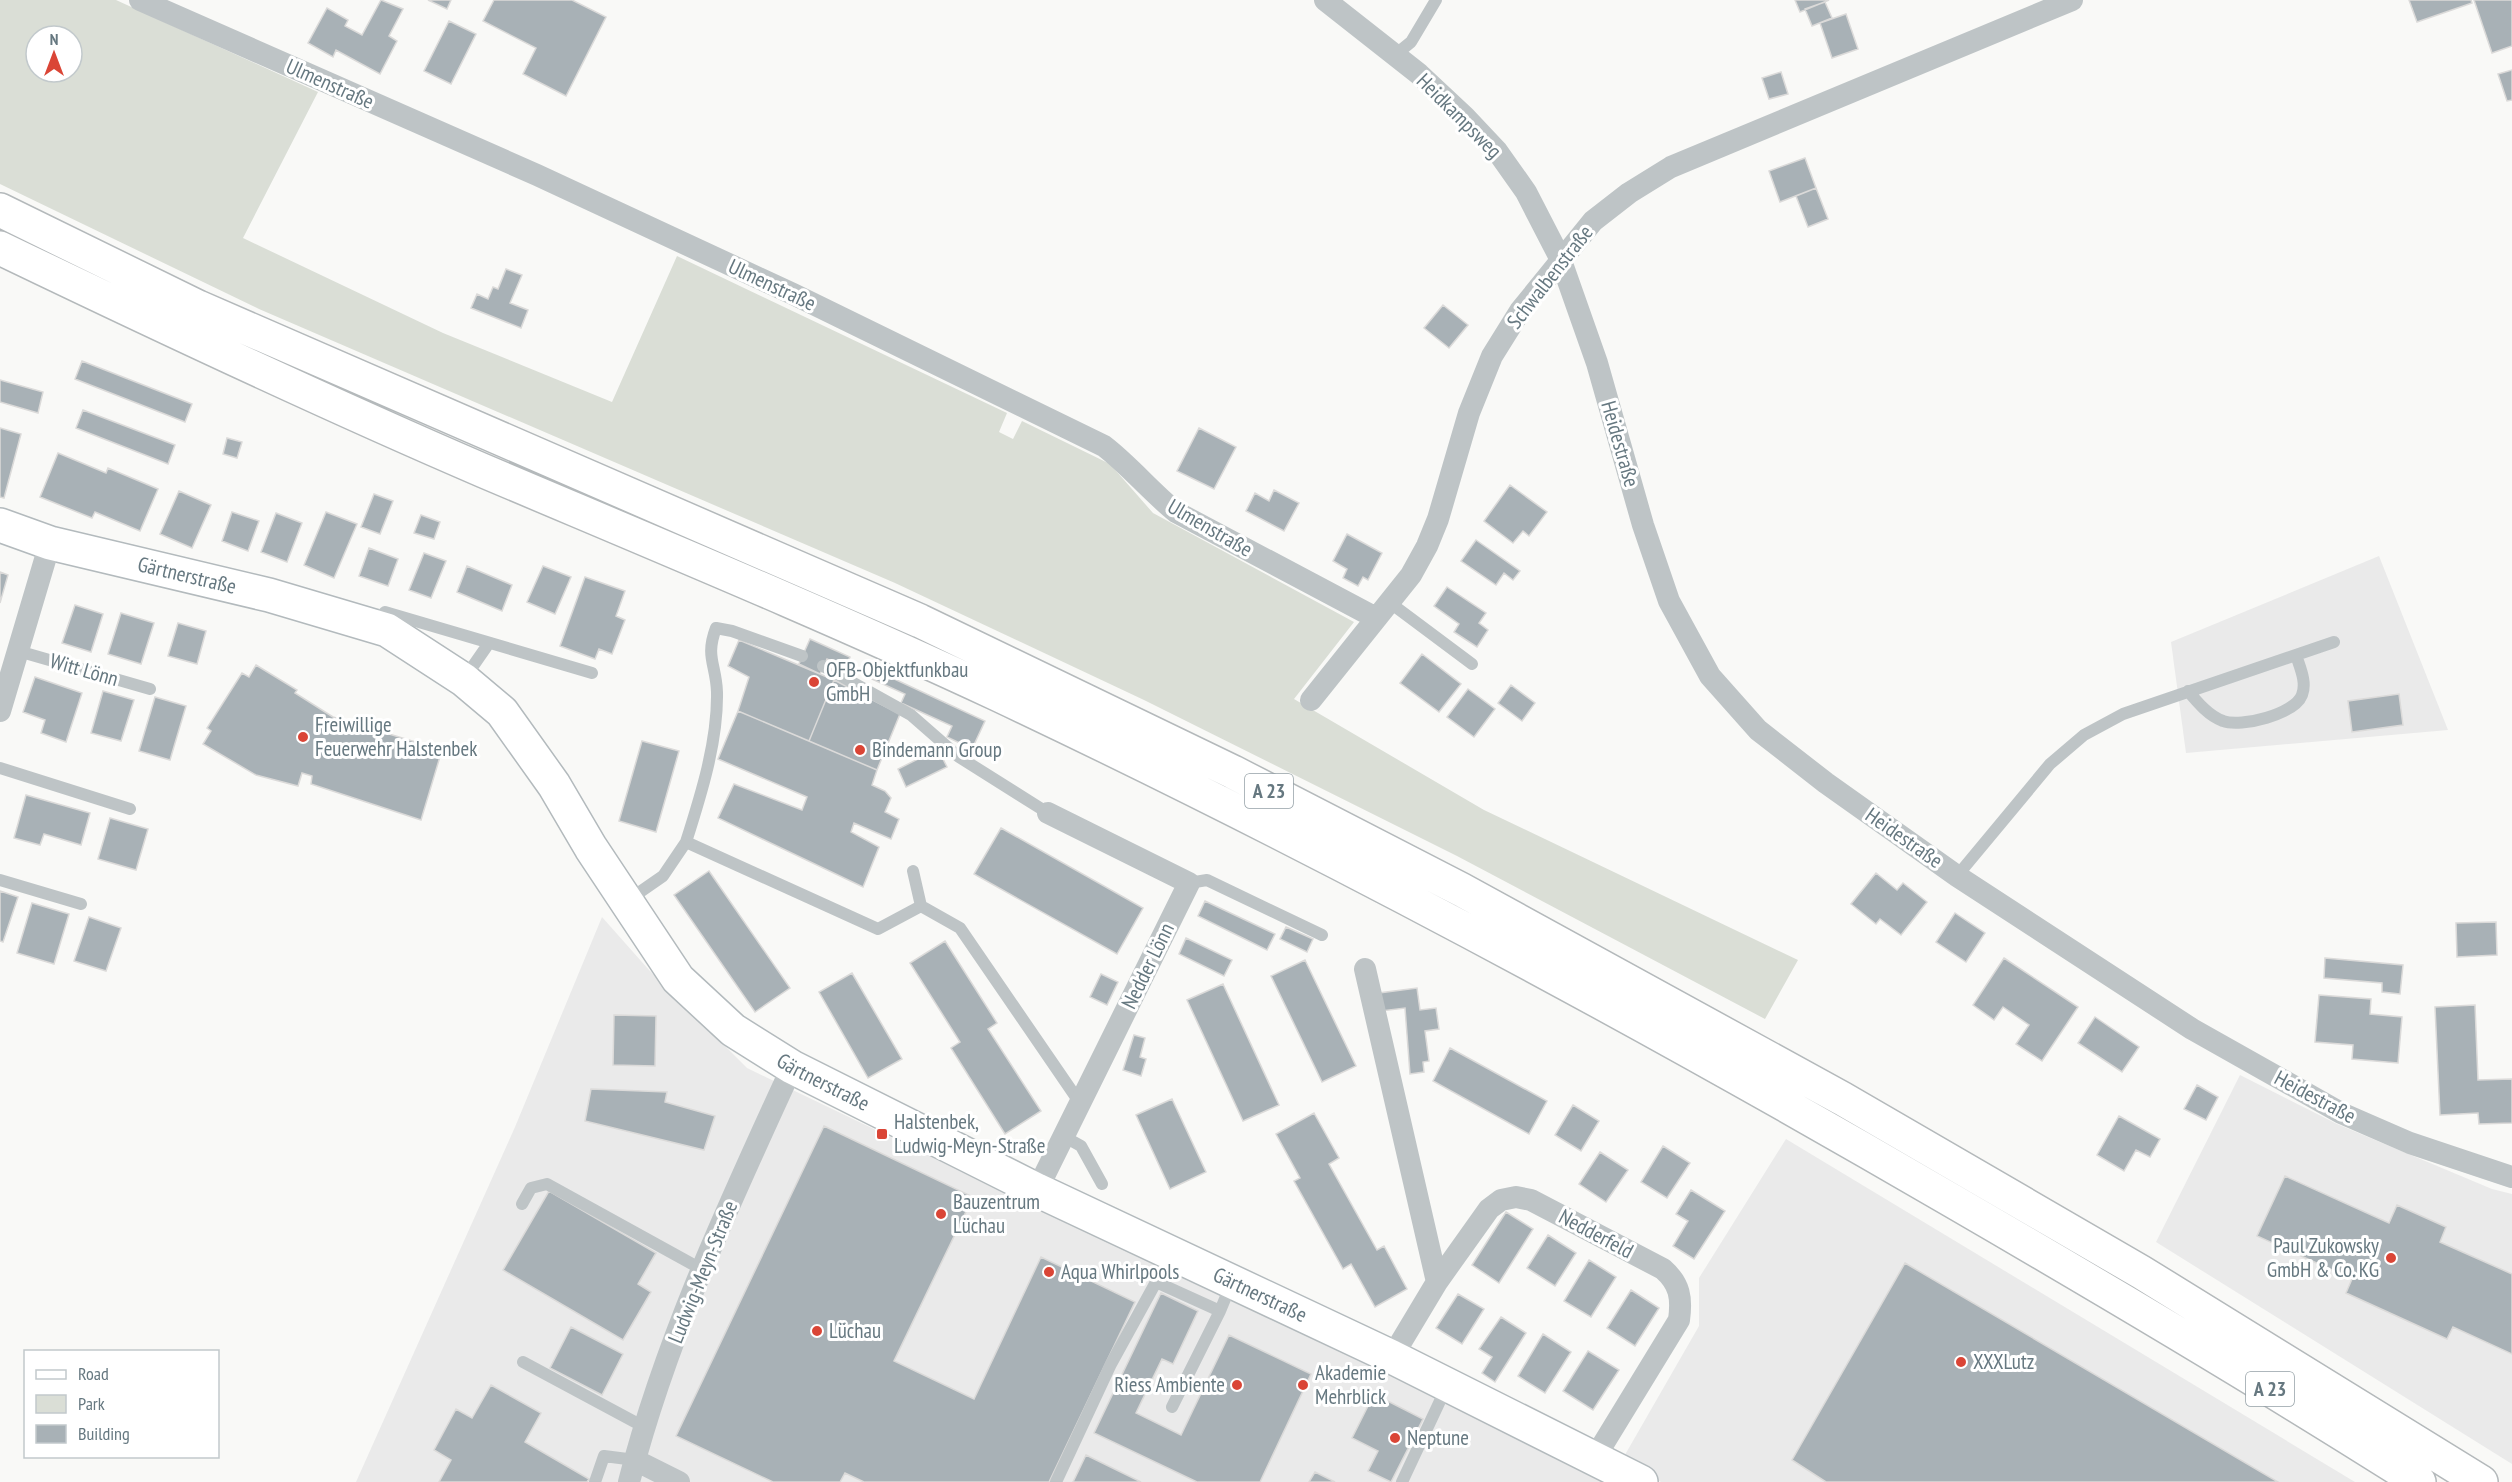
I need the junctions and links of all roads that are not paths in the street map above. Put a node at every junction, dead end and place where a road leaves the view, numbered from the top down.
1 (140, 0) edge
2 (1325, 0) edge
3 (1436, 0) edge
4 (2072, 0) edge
5 (1395, 55) junction
6 (0, 210) edge
7 (0, 248) edge
8 (1560, 258) junction
9 (0, 525) edge
10 (50, 543) junction
11 (1383, 610) junction
12 (372, 625) junction
13 (2334, 642) dead end
14 (489, 643) junction
15 (18, 651) junction
16 (2296, 655) junction
17 (802, 656) dead end
18 (1472, 663) dead end
19 (824, 666) dead end
20 (592, 673) dead end
21 (464, 680) junction
22 (150, 688) dead end
23 (2188, 691) junction
24 (1311, 700) dead end
25 (0, 711) edge
26 (0, 768) edge
27 (130, 809) dead end
28 (1048, 813) joint
29 (686, 842) junction
30 (913, 871) dead end
31 (1957, 876) junction
32 (0, 879) edge
33 (1189, 883) junction
34 (626, 902) junction
35 (81, 904) dead end
36 (921, 906) junction
37 (1322, 935) dead end
38 (1365, 969) dead end
39 (792, 1067) junction
40 (1080, 1103) junction
41 (1064, 1136) junction
42 (2512, 1178) edge
43 (1102, 1184) dead end
44 (1036, 1190) junction
45 (522, 1204) dead end
46 (1172, 1254) junction
47 (703, 1270) junction
48 (1156, 1282) junction
49 (1437, 1282) junction
50 (1226, 1297) junction
51 (1392, 1357) junction
52 (523, 1362) dead end
53 (1448, 1385) junction
54 (1172, 1407) dead end
55 (646, 1428) junction
56 (1594, 1459) junction
57 (632, 1471) edge
58 (596, 1482) edge
59 (679, 1482) edge
60 (1056, 1482) edge
61 (1402, 1482) edge
62 (1641, 1482) edge
63 (2419, 1482) edge
64 (2481, 1482) edge

1 - 11 street, Ulmenstraße
2 - 5 street, Heidkampsweg
3 - 5 lane
4 - 8 street, Schwalbenstraße
5 - 8 street, Heidkampsweg
6 - 64 main road, A 23
7 - 63 main road, A 23
8 - 11 street, Schwalbenstraße
8 - 31 street, Heidestraße
9 - 10 main road, Gärtnerstraße
10 - 12 main road, Gärtnerstraße
10 - 15 street
11 - 18 lane
11 - 24 street, Schwalbenstraße
12 - 14 lane
12 - 21 main road, Gärtnerstraße
13 - 16 lane
14 - 20 lane
14 - 21 lane
15 - 22 lane, Witt Lönn
15 - 25 street
16 - 23 lane
16 - 23 lane
17 - 29 lane
19 - 28 lane
21 - 34 main road, Gärtnerstraße
23 - 31 lane
26 - 27 lane
28 - 33 street
29 - 34 lane
29 - 36 lane
30 - 36 lane
31 - 42 street, Heidestraße
32 - 35 lane
33 - 37 lane
33 - 40 street, Nedder Lönn
34 - 39 main road, Gärtnerstraße
36 - 40 lane
38 - 49 street
39 - 44 main road, Gärtnerstraße
39 - 47 street, Ludwig-Meyn-Straße
40 - 41 street, Nedder Lönn
41 - 43 lane
41 - 44 street, Nedder Lönn
44 - 46 main road, Gärtnerstraße
45 - 47 lane
46 - 48 lane
46 - 50 main road, Gärtnerstraße
47 - 55 street, Ludwig-Meyn-Straße
48 - 50 lane
48 - 60 lane
49 - 51 street, Nedderfeld
49 - 56 street, Nedderfeld
50 - 51 main road, Gärtnerstraße
50 - 54 lane
51 - 53 main road, Gärtnerstraße
52 - 55 lane
53 - 56 main road, Gärtnerstraße
53 - 61 lane
55 - 57 street, Ludwig-Meyn-Straße
56 - 62 main road, Gärtnerstraße
57 - 58 lane
57 - 59 street

